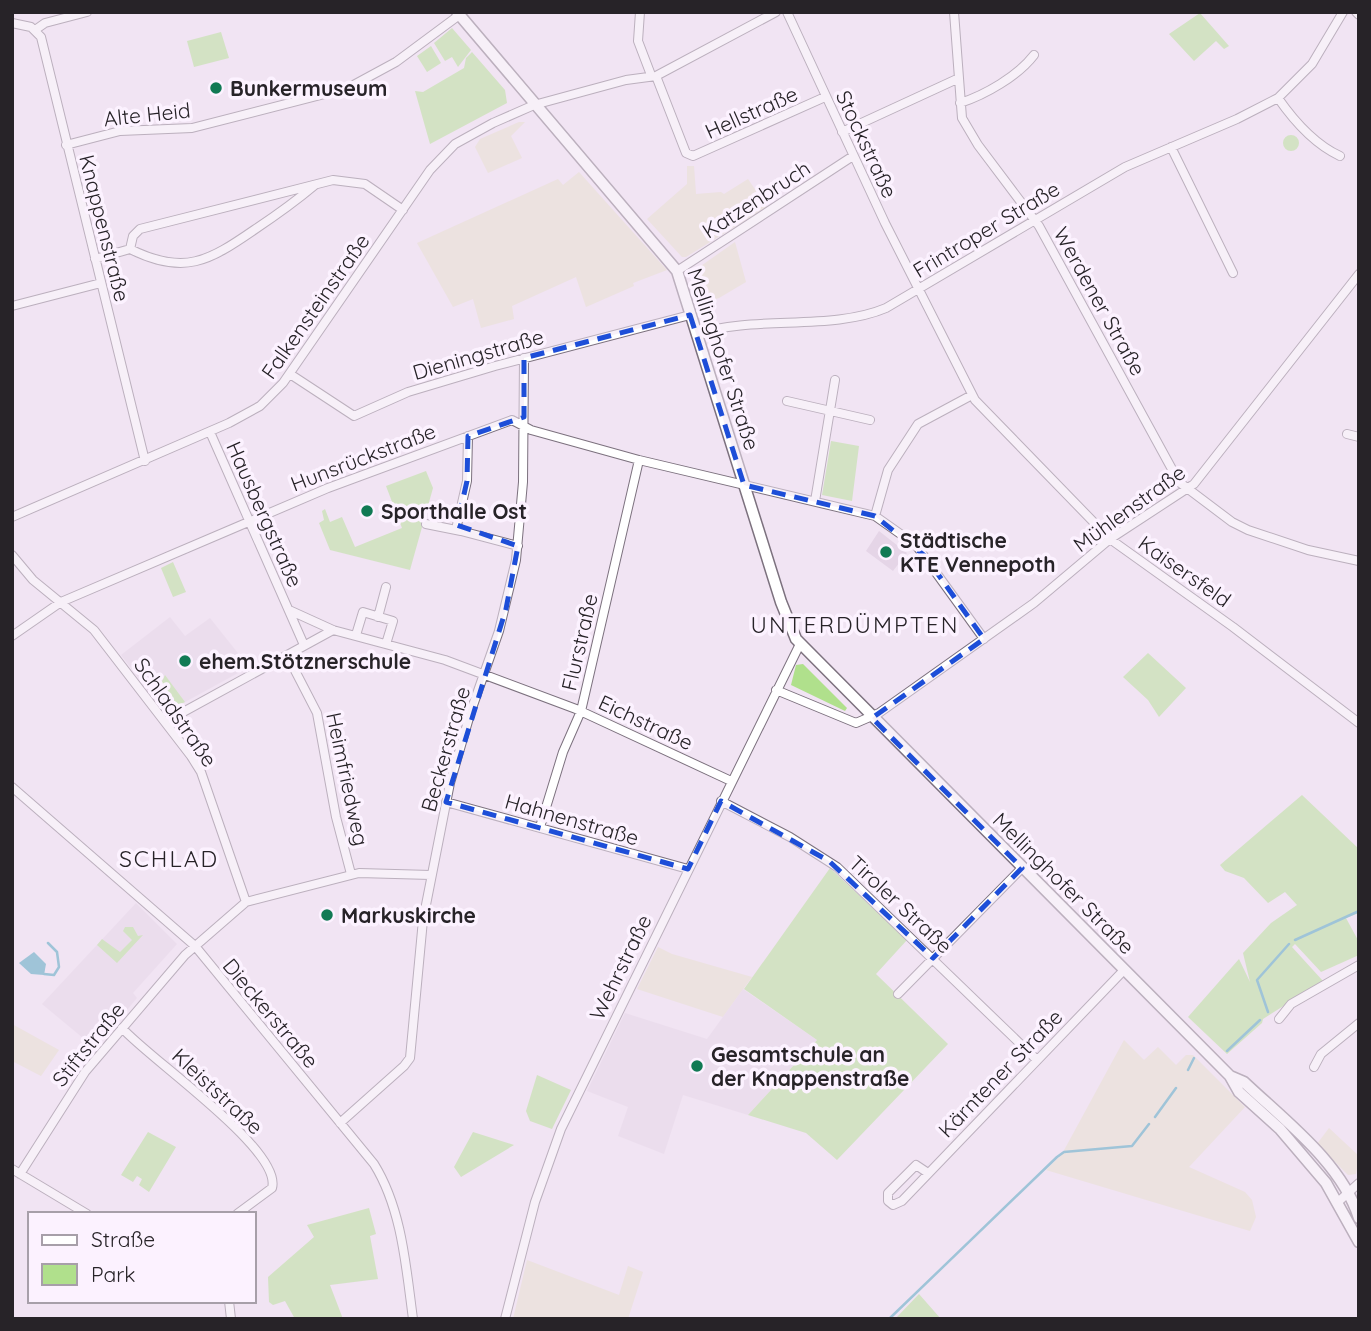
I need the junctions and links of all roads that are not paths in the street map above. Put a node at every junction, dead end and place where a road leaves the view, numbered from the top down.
1 (640, 12) edge
2 (776, 12) edge
3 (787, 12) edge
4 (954, 12) edge
5 (1343, 12) edge
6 (82, 13) edge
7 (457, 14) edge
8 (12, 23) edge
9 (35, 30) junction
10 (1034, 55) dead end
11 (653, 75) junction
12 (957, 79) junction
13 (825, 97) junction
14 (1278, 97) junction
15 (960, 103) junction
16 (534, 105) junction
17 (842, 132) junction
18 (66, 145) junction
19 (1171, 147) junction
20 (853, 156) junction
21 (1340, 156) dead end
22 (315, 185) junction
23 (403, 210) junction
24 (1033, 220) junction
25 (130, 249) junction
26 (95, 259) junction
27 (677, 271) junction
28 (1233, 273) dead end
29 (1359, 274) edge
30 (101, 283) junction
31 (918, 290) junction
32 (12, 306) edge
33 (690, 315) junction
34 (696, 334) junction
35 (524, 358) junction
36 (290, 374) junction
37 (835, 380) dead end
38 (972, 395) junction
39 (787, 401) dead end
40 (829, 410) junction
41 (870, 420) dead end
42 (524, 424) junction
43 (210, 432) junction
44 (1347, 434) dead end
45 (468, 436) junction
46 (1359, 437) edge
47 (639, 460) junction
48 (145, 461) junction
49 (744, 484) junction
50 (1189, 488) junction
51 (816, 501) junction
52 (875, 516) junction
53 (12, 517) edge
54 (250, 522) junction
55 (426, 524) dead end
56 (461, 531) junction
57 (1110, 539) junction
58 (518, 546) junction
59 (12, 555) edge
60 (1359, 561) edge
61 (386, 587) dead end
62 (61, 602) junction
63 (289, 610) junction
64 (378, 617) junction
65 (333, 629) junction
66 (356, 635) junction
67 (12, 636) edge
68 (984, 639) junction
69 (386, 644) junction
70 (800, 644) junction
71 (304, 645) junction
72 (287, 655) junction
73 (485, 675) junction
74 (776, 690) junction
75 (581, 711) junction
76 (870, 716) junction
77 (165, 722) junction
78 (1359, 723) edge
79 (731, 781) junction
80 (12, 787) edge
81 (721, 801) junction
82 (446, 802) junction
83 (540, 827) junction
84 (1022, 868) junction
85 (688, 869) junction
86 (351, 874) junction
87 (431, 875) junction
88 (246, 902) junction
89 (195, 946) junction
90 (933, 958) junction
91 (1359, 965) edge
92 (1124, 970) junction
93 (898, 994) dead end
94 (1279, 1019) dead end
95 (1359, 1023) edge
96 (122, 1028) junction
97 (1037, 1060) junction
98 (1314, 1067) dead end
99 (1230, 1076) junction
100 (340, 1122) junction
101 (16, 1171) edge
102 (928, 1173) junction
103 (1359, 1183) edge
104 (1352, 1195) edge
105 (1338, 1202) junction
106 (84, 1212) edge
107 (240, 1212) edge
108 (1359, 1218) edge
109 (1359, 1242) edge
110 (413, 1319) edge
111 (505, 1319) edge

1 - 11 street
2 - 11 street, Falkensteinstraße
3 - 13 street, Stockstraße
4 - 12 street, Werdener Straße
5 - 14 street, Frintroper Straße
6 - 9 street
7 - 16 main road, Mellinghofer Straße
7 - 18 street, Alte Heid
8 - 9 street
9 - 18 street, Knappenstraße
10 - 15 street
11 - 13 street, Hellstraße
11 - 16 street, Falkensteinstraße
12 - 15 street, Werdener Straße
12 - 17 street
13 - 17 street, Stockstraße
14 - 19 street, Frintroper Straße
14 - 21 street
15 - 24 street, Werdener Straße
16 - 23 street, Falkensteinstraße
16 - 27 main road, Mellinghofer Straße
17 - 20 street, Stockstraße
18 - 26 street, Knappenstraße
19 - 24 street, Frintroper Straße
19 - 28 street
20 - 27 street, Katzenbruch
20 - 31 street, Stockstraße
22 - 23 street
22 - 25 street
22 - 25 street
23 - 36 street, Falkensteinstraße
24 - 31 street, Frintroper Straße
24 - 50 street, Werdener Straße
25 - 26 street
26 - 30 street, Knappenstraße
27 - 33 main road, Mellinghofer Straße
29 - 50 street, Mühlenstraße
30 - 32 street
30 - 48 street, Knappenstraße
31 - 34 street, Frintroper Straße
31 - 38 street, Kaisersfeld
33 - 34 main road, Mellinghofer Straße
33 - 35 street, Dieningstraße
34 - 49 main road, Mellinghofer Straße
35 - 36 street, Dieningstraße
35 - 42 street, Beckerstraße
36 - 43 street, Falkensteinstraße
37 - 40 street
38 - 52 street
38 - 57 street, Kaisersfeld
39 - 40 street
40 - 41 street
40 - 51 street
42 - 45 street, Hunsrückstraße
42 - 47 street, Hunsrückstraße
42 - 58 street, Beckerstraße
43 - 48 street, Falkensteinstraße
43 - 54 street, Hausbergstraße
44 - 46 street
45 - 54 street, Hunsrückstraße
45 - 56 street
47 - 49 street, Hunsrückstraße
47 - 75 street, Flurstraße
48 - 53 street, Falkensteinstraße
49 - 51 street, Hunsrückstraße
49 - 70 main road, Mellinghofer Straße
50 - 57 street, Mühlenstraße
50 - 60 street, Werdener Straße
51 - 52 street, Hunsrückstraße
52 - 68 street
54 - 62 street, Hunsrückstraße
54 - 63 street, Hausbergstraße
55 - 56 street
56 - 58 street
57 - 68 street, Mühlenstraße
57 - 78 street, Kaisersfeld
58 - 73 street, Beckerstraße
59 - 62 street, Schladstraße
61 - 64 street
62 - 67 street, Hunsrückstraße
62 - 77 street, Schladstraße
63 - 65 street, Hausbergstraße
63 - 71 street, Hausbergstraße
64 - 66 street
64 - 69 street
65 - 66 street, Eichstraße
65 - 71 street
66 - 69 street, Eichstraße
68 - 76 street, Mühlenstraße
69 - 73 street, Eichstraße
70 - 74 street, Wehrstraße
70 - 76 main road, Mellinghofer Straße
71 - 72 street
72 - 77 street
72 - 86 street, Heimfriedweg
73 - 75 street, Eichstraße
73 - 82 street, Beckerstraße
74 - 76 street
74 - 79 street, Wehrstraße
75 - 79 street, Eichstraße
75 - 83 street, Flurstraße
76 - 84 main road, Mellinghofer Straße
77 - 88 street, Schladstraße
79 - 81 street, Wehrstraße
80 - 89 street, Dieckerstraße
81 - 85 street, Wehrstraße
81 - 90 street, Tiroler Straße
82 - 83 street, Hahnenstraße
82 - 87 street, Beckerstraße
83 - 85 street, Hahnenstraße
84 - 90 street
84 - 92 main road, Mellinghofer Straße
85 - 111 street, Wehrstraße
86 - 87 street
86 - 88 street
87 - 100 street, Beckerstraße
88 - 89 street
89 - 96 street, Stiftstraße
89 - 100 street, Dieckerstraße
90 - 93 street
90 - 97 street, Tiroler Straße
91 - 94 street
92 - 97 street, Kärntener Straße
92 - 99 main road, Mellinghofer Straße
95 - 98 street
96 - 101 street, Stiftstraße
96 - 107 street, Kleiststraße
97 - 102 street, Kärntener Straße
99 - 104 main road, Mellinghofer Straße
99 - 105 main road, Mellinghofer Straße
100 - 110 street, Dieckerstraße
101 - 106 street
102 - 102 street, Kärntener Straße
103 - 104 street
104 - 105 street
104 - 108 main road, Mellinghofer Straße
105 - 109 main road, Mellinghofer Straße

